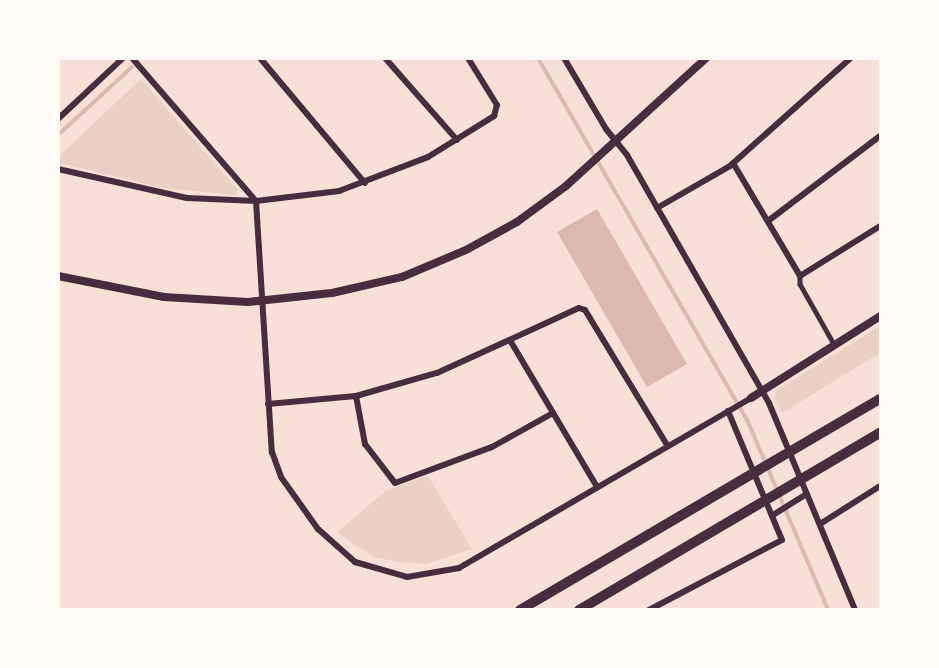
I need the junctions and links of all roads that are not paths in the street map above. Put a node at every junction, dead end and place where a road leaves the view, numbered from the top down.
1 (123, 58) edge
2 (132, 58) edge
3 (260, 58) edge
4 (385, 58) edge
5 (468, 58) edge
6 (706, 58) edge
7 (851, 58) edge
8 (566, 60) edge
9 (58, 119) edge
10 (880, 136) edge
11 (456, 140) junction
12 (616, 141) junction
13 (733, 162) junction
14 (58, 169) edge
15 (365, 183) junction
16 (256, 201) junction
17 (657, 208) junction
18 (768, 221) junction
19 (880, 226) edge
20 (58, 276) edge
21 (800, 276) junction
22 (263, 302) junction
23 (880, 316) edge
24 (511, 342) junction
25 (834, 344) junction
26 (762, 391) junction
27 (356, 396) junction
28 (751, 398) joint
29 (880, 399) edge
30 (268, 404) junction
31 (728, 411) junction
32 (552, 413) junction
33 (880, 434) edge
34 (667, 445) junction
35 (880, 486) edge
36 (597, 487) junction
37 (807, 494) junction
38 (773, 515) junction
39 (820, 524) junction
40 (520, 609) edge
41 (579, 609) edge
42 (649, 609) edge
43 (855, 609) edge

1 - 9 street
2 - 16 street
3 - 15 street
4 - 11 street
5 - 11 street
6 - 12 street
7 - 13 street
8 - 12 street
10 - 18 street
11 - 15 street
12 - 17 street
12 - 22 street
13 - 17 street
13 - 18 street
14 - 16 street
15 - 16 street
16 - 22 street
17 - 26 street
18 - 21 street
19 - 21 street
20 - 22 street
21 - 25 street
22 - 30 street
23 - 25 street
24 - 27 street
24 - 32 street
24 - 34 street
25 - 26 street
26 - 28 street
26 - 37 street
27 - 30 street
27 - 32 street
28 - 31 street
29 - 40 highway
30 - 36 street
31 - 34 street
31 - 38 street
32 - 36 street
33 - 41 highway
34 - 36 street
35 - 39 street
37 - 38 street
37 - 39 street
38 - 42 street
39 - 43 street

